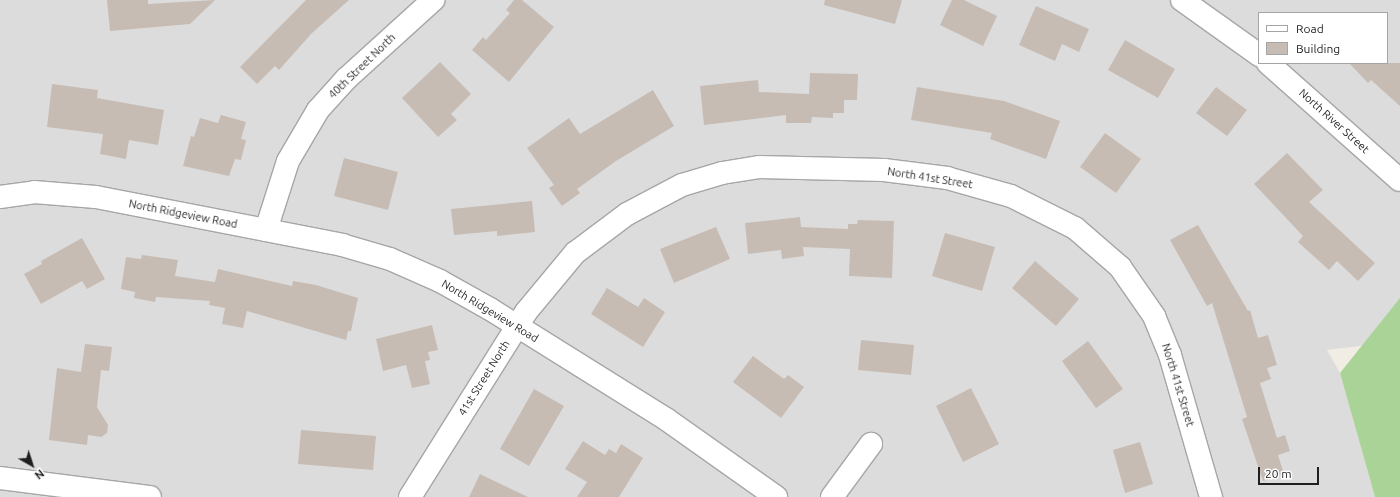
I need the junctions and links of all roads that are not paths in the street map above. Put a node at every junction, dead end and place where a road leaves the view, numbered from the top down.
1 (433, 0) edge
2 (1194, 3) edge
3 (1258, 54) edge
4 (1269, 64) edge
5 (778, 167) joint
6 (1400, 180) edge
7 (0, 197) edge
8 (266, 230) junction
9 (516, 326) junction
10 (871, 444) dead end
11 (0, 478) edge
12 (150, 497) edge
13 (410, 497) edge
14 (776, 497) edge
15 (832, 497) edge
16 (1211, 497) edge

1 - 8 street, 40th Street North
2 - 3 street
4 - 6 street, North River Street
5 - 9 street, 41st Street North
5 - 16 street, North 41st Street
7 - 8 street, North Ridgeview Road
8 - 9 street, North Ridgeview Road
9 - 13 street, 41st Street North
9 - 14 street, North Ridgeview Road
10 - 15 street
11 - 12 street

